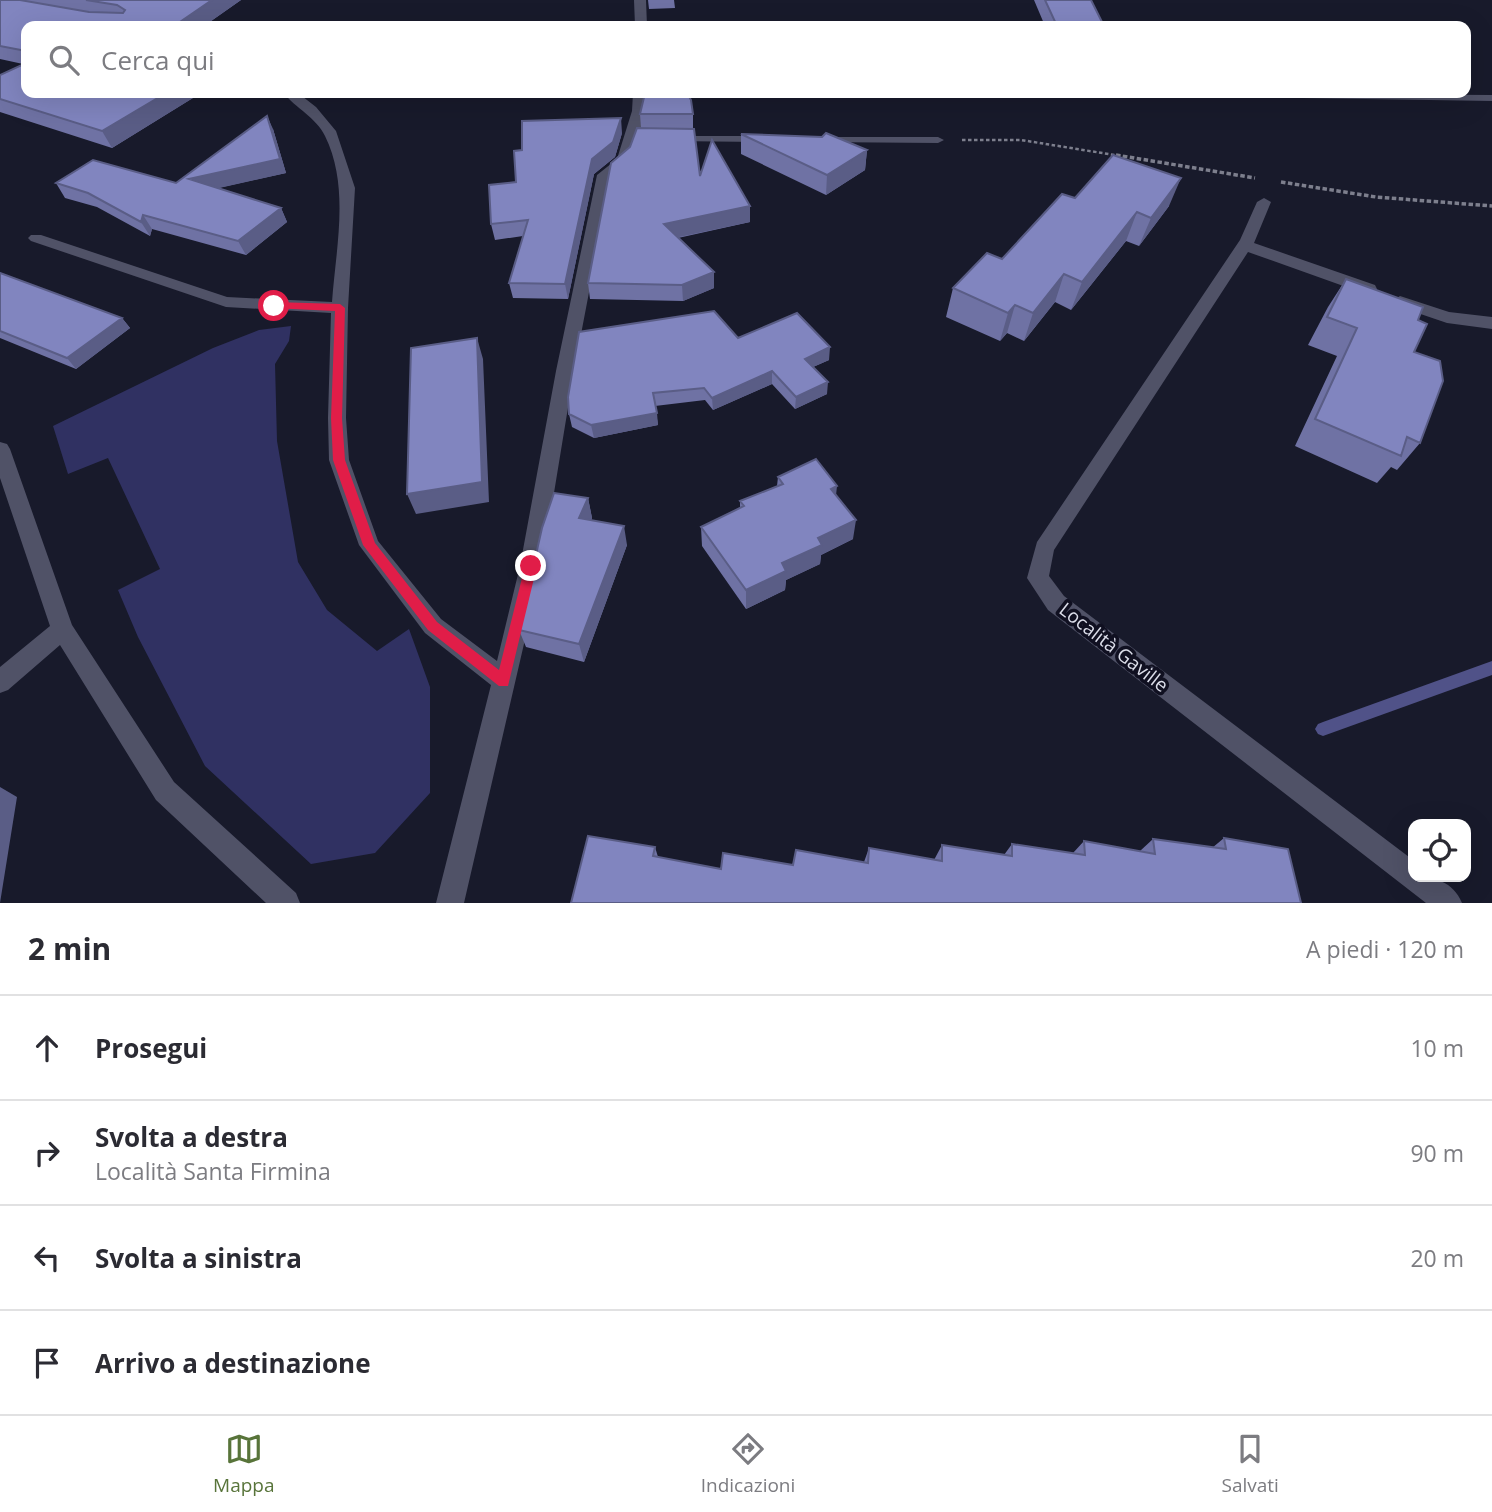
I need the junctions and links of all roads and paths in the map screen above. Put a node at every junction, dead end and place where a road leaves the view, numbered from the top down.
1 (640, 0) edge
2 (641, 21) edge
3 (296, 98) edge
4 (639, 98) edge
5 (1471, 98) edge
6 (1492, 98) edge
7 (658, 139) edge
8 (770, 139) edge
9 (812, 140) edge
10 (938, 140) joint
11 (1267, 179) dead end
12 (1280, 182) dead end
13 (1264, 202) dead end
14 (1492, 206) edge
15 (36, 238) dead end
16 (1244, 245) junction
17 (340, 308) junction
18 (1492, 323) edge
19 (0, 449) edge
20 (62, 629) junction
21 (503, 681) junction
22 (0, 682) edge
23 (1408, 871) edge
24 (1422, 882) edge
25 (286, 903) edge
26 (450, 903) edge
27 (1448, 903) edge

1 - 2 street
3 - 17 street
4 - 21 street
5 - 6 lane
7 - 8 lane
9 - 10 lane
10 - 11 path
12 - 14 path
13 - 16 street, Località Gaville
15 - 17 street
16 - 18 street
16 - 23 street, Località Gaville
17 - 21 street
19 - 20 street
20 - 22 street
20 - 25 street
21 - 26 street
24 - 27 street, Località Gaville

